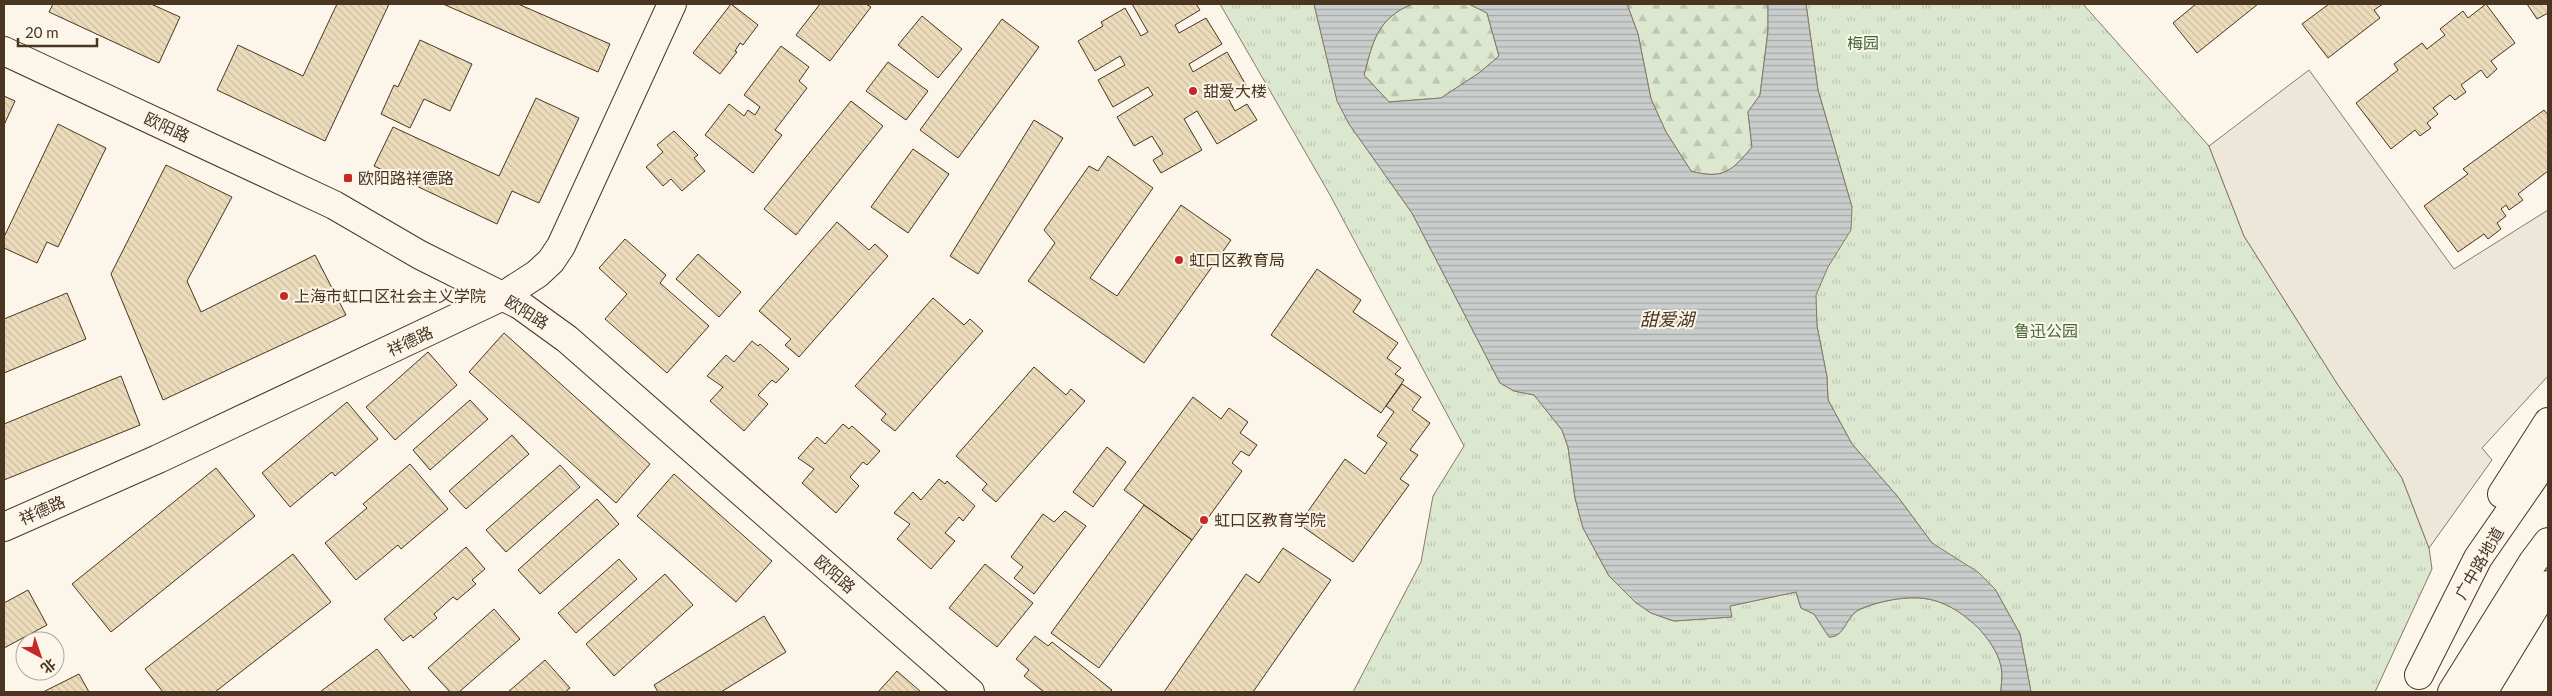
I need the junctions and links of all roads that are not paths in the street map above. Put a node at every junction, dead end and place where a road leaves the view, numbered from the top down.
1 (672, 4) edge
2 (4, 51) edge
3 (503, 296) junction
4 (2548, 422) edge
5 (2548, 457) edge
6 (2548, 484) edge
7 (4, 527) edge
8 (2548, 542) edge
9 (2475, 565) junction
10 (2548, 585) edge
11 (2416, 684) edge
12 (970, 692) edge
13 (2452, 692) edge
14 (2483, 692) edge

1 - 3 street, 祥德路
2 - 3 street, 欧阳路
3 - 7 street, 祥德路
3 - 12 street, 欧阳路
4 - 9 street
5 - 9 street, 广中路地道
6 - 11 street
8 - 13 street
9 - 11 street, 广中路地道
10 - 14 street

